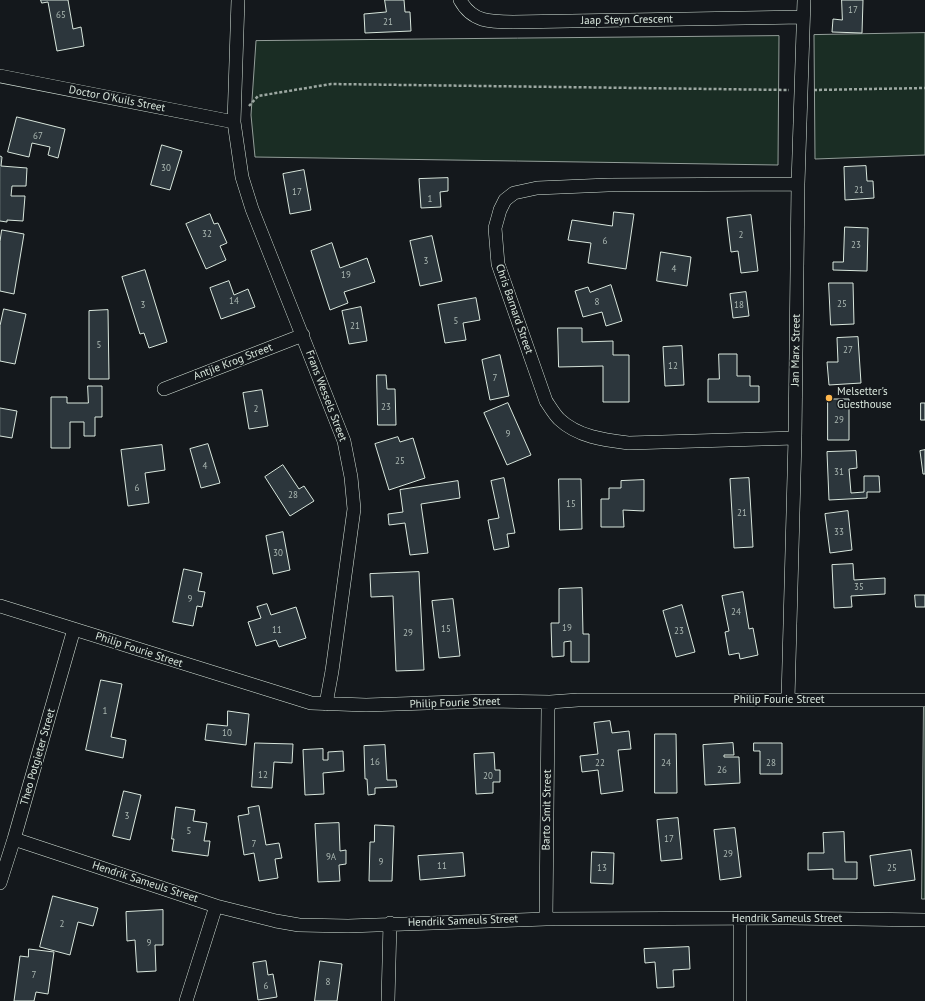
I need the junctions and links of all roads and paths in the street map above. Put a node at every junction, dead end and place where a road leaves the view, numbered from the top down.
1 (238, 0) edge
2 (460, 0) edge
3 (804, 0) edge
4 (804, 17) junction
5 (0, 76) edge
6 (925, 88) edge
7 (801, 90) junction
8 (234, 122) junction
9 (798, 184) junction
10 (303, 335) junction
11 (164, 389) dead end
12 (795, 438) junction
13 (0, 606) edge
14 (74, 629) junction
15 (788, 699) junction
16 (925, 700) edge
17 (550, 702) junction
18 (326, 704) junction
19 (14, 839) junction
20 (0, 883) edge
21 (216, 906) junction
22 (546, 919) junction
23 (740, 919) junction
24 (925, 920) edge
25 (390, 923) junction
26 (186, 1001) edge
27 (388, 1001) edge
28 (740, 1001) edge

1 - 8 street, Frans Wessels Street
2 - 4 street, Jaap Steyn Crescent
3 - 4 street, Jan Marx Street
4 - 7 street, Jan Marx Street
5 - 8 street, Doctor O'Kuils Street
6 - 7 path
7 - 8 path
7 - 9 street, Jan Marx Street
8 - 10 street, Frans Wessels Street
9 - 12 street, Jan Marx Street
9 - 12 street, Chris Barnard Street
10 - 11 street, Antjie Krog Street
10 - 18 street, Frans Wessels Street
12 - 15 street, Jan Marx Street
13 - 14 street, Philip Fourie Street
14 - 18 street, Philip Fourie Street
14 - 19 street, Theo Potgieter Street
15 - 16 street, Philip Fourie Street
15 - 17 street, Philip Fourie Street
17 - 18 street, Philip Fourie Street
17 - 22 street, Barto Smit Street
19 - 20 street, Theo Potgieter Street
19 - 21 street, Hendrik Sameuls Street
21 - 25 street, Hendrik Sameuls Street
21 - 26 street
22 - 23 street, Hendrik Sameuls Street
22 - 25 street, Hendrik Sameuls Street
23 - 24 street, Hendrik Sameuls Street
23 - 28 street
25 - 27 street

